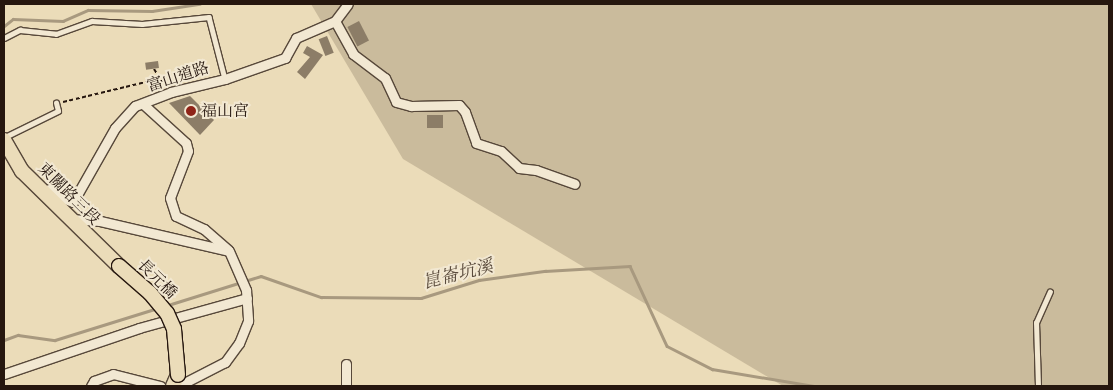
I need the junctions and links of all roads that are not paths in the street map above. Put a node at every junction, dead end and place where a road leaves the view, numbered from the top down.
1 (348, 4) edge
2 (335, 21) junction
3 (4, 38) edge
4 (224, 79) junction
5 (56, 103) road end
6 (144, 104) junction
7 (4, 139) edge
8 (22, 171) junction
9 (575, 184) dead end
10 (68, 219) junction
11 (229, 252) junction
12 (119, 266) joint
13 (1050, 292) dead end
14 (247, 298) junction
15 (346, 364) dead end
16 (4, 374) edge
17 (177, 383) edge
18 (91, 386) edge
19 (160, 386) edge
20 (346, 386) edge
21 (1038, 386) edge

1 - 2 street, 富山道路
2 - 4 street, 富山道路
2 - 9 street
3 - 4 lane
4 - 6 street, 富山道路
5 - 7 lane
6 - 8 street, 富山道路
6 - 11 street
7 - 8 main road, 東關路三段
8 - 10 main road, 東關路三段
10 - 11 street
10 - 12 main road, 東關路三段
11 - 14 street
12 - 17 main road, 長元橋, bridge
13 - 21 lane
14 - 16 street
14 - 17 street
15 - 20 street
18 - 19 street

